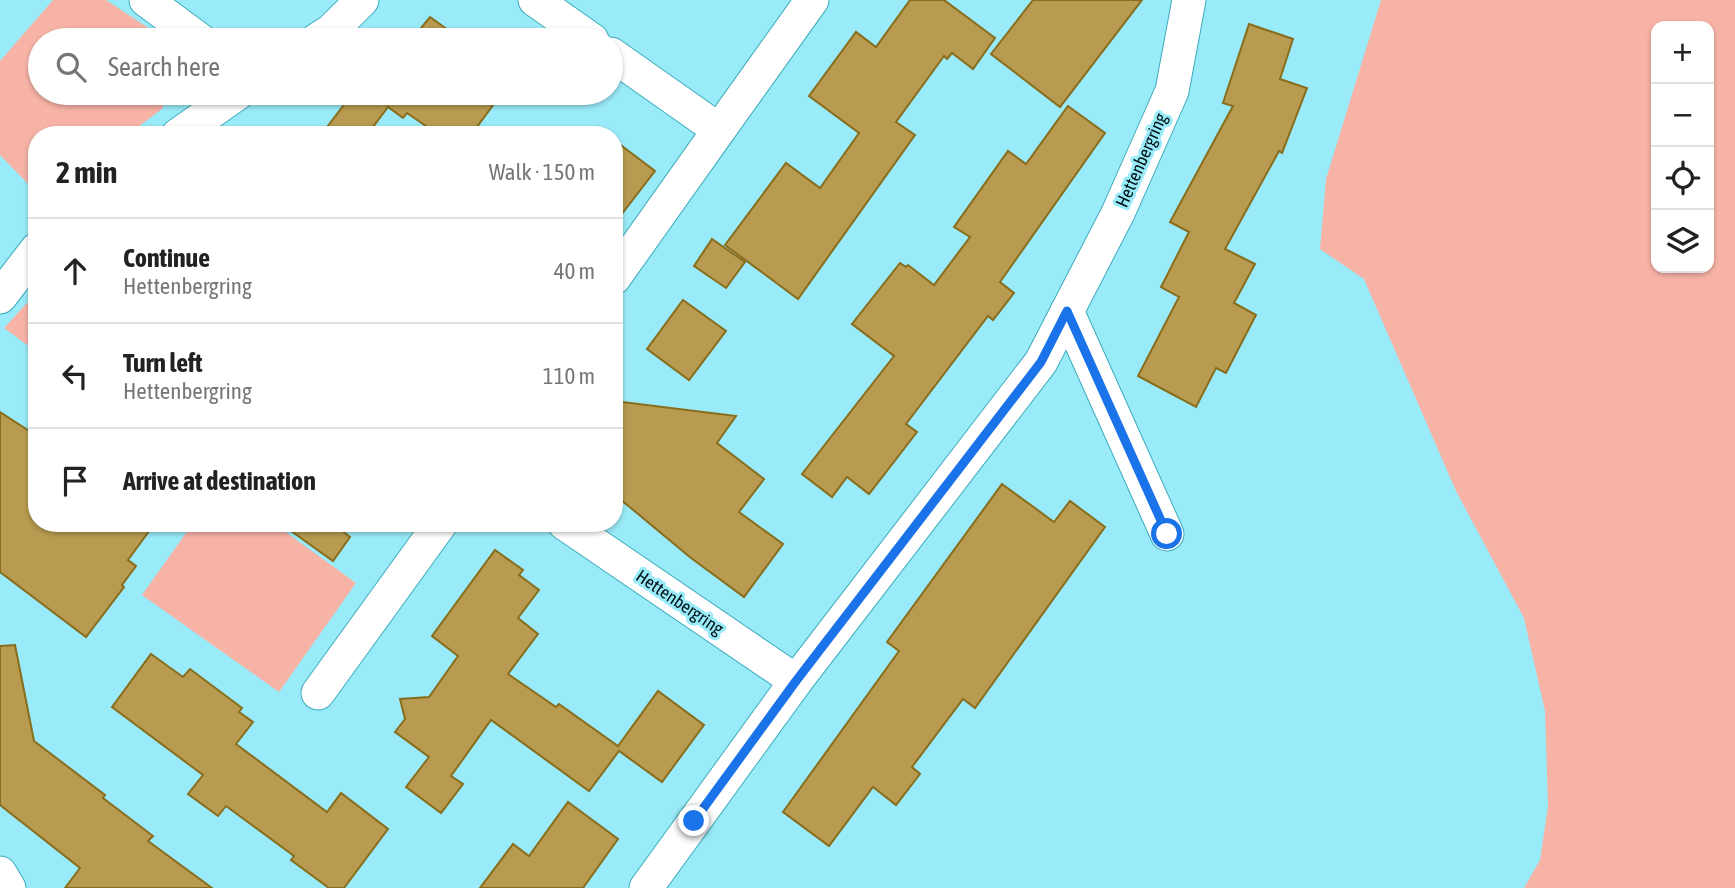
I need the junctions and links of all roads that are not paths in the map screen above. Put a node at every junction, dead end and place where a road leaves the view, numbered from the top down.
1 (146, 0) edge
2 (362, 0) edge
3 (535, 0) edge
4 (812, 0) edge
5 (1189, 0) edge
6 (184, 28) edge
7 (334, 28) edge
8 (575, 28) edge
9 (623, 62) edge
10 (221, 105) edge
11 (191, 126) edge
12 (719, 130) junction
13 (28, 261) edge
14 (623, 265) edge
15 (0, 297) edge
16 (1067, 311) junction
17 (434, 532) edge
18 (577, 532) edge
19 (1167, 534) dead end
20 (796, 681) junction
21 (318, 692) dead end
22 (0, 873) edge
23 (9, 888) edge
24 (646, 888) edge

1 - 6 street
2 - 7 street
3 - 8 street
4 - 12 street
5 - 16 street, Hettenbergring
9 - 12 street
10 - 11 street
12 - 14 street
13 - 15 street
16 - 19 street
16 - 20 street, Hettenbergring
17 - 21 street
18 - 20 street, Hettenbergring
20 - 24 street, Hettenbergring
22 - 23 street

